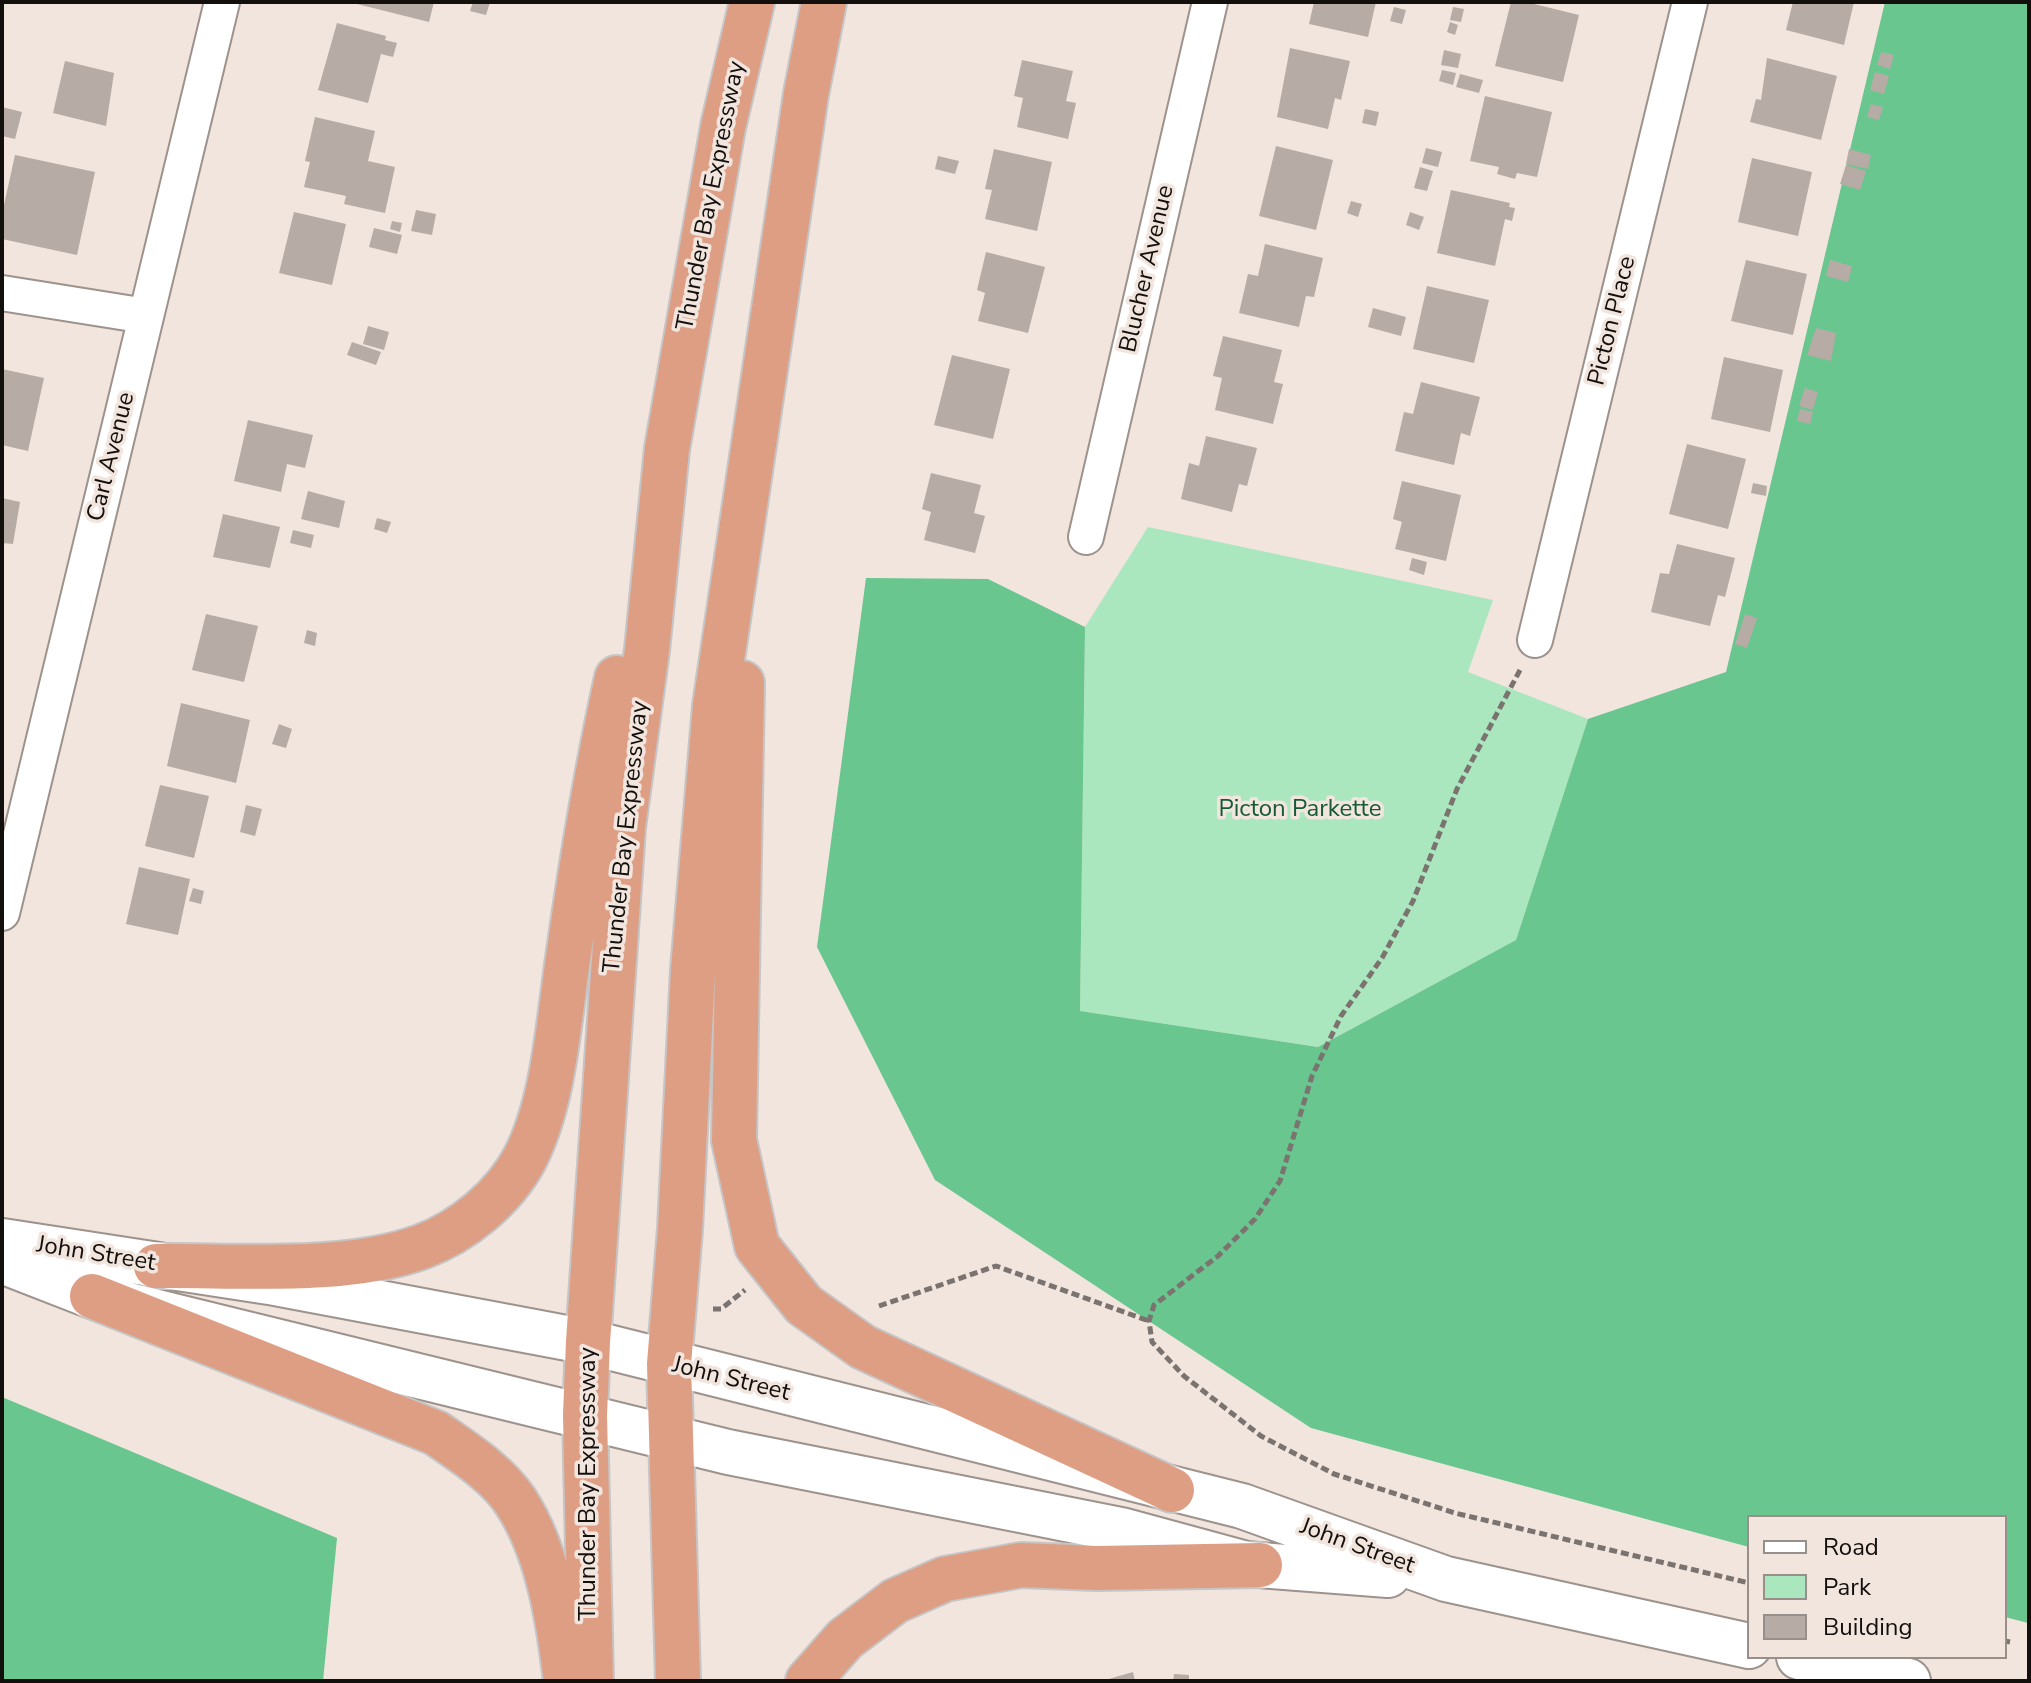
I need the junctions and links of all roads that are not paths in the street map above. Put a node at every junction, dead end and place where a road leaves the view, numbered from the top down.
1 (222, 2) edge
2 (752, 2) edge
3 (824, 2) edge
4 (1210, 2) edge
5 (1690, 2) edge
6 (2, 293) edge
7 (146, 316) junction
8 (667, 449) junction
9 (741, 518) junction
10 (1086, 537) dead end
11 (1535, 640) road end
12 (2, 913) edge
13 (2, 1241) edge
14 (2, 1261) edge
15 (156, 1266) junction
16 (92, 1296) junction
17 (588, 1342) junction
18 (669, 1364) junction
19 (585, 1415) junction
20 (669, 1436) junction
21 (1172, 1490) junction
22 (1260, 1565) junction
23 (1446, 1579) junction
24 (1747, 1646) edge
25 (1808, 1659) edge
26 (566, 1681) edge
27 (591, 1681) edge
28 (678, 1681) edge
29 (808, 1681) edge
30 (1908, 1681) edge

1 - 7 street, Carl Avenue
2 - 8 highway, Thunder Bay Expressway
3 - 9 highway
4 - 10 street, Blucher Avenue
5 - 11 street, Picton Place
6 - 7 street
7 - 12 street, Carl Avenue
8 - 15 highway
8 - 17 highway, Thunder Bay Expressway
9 - 18 highway
9 - 21 highway
13 - 15 main road, John Street
14 - 16 main road, John Street
15 - 17 main road, John Street
16 - 19 main road, John Street
16 - 26 highway
17 - 18 main road, John Street
17 - 19 highway, Thunder Bay Expressway
18 - 20 highway
18 - 21 main road, John Street
19 - 20 main road, John Street
19 - 27 highway, Thunder Bay Expressway
20 - 22 main road, John Street
20 - 28 highway
21 - 23 main road, John Street
22 - 23 main road, John Street
22 - 29 highway
23 - 24 main road, John Street
25 - 30 main road

